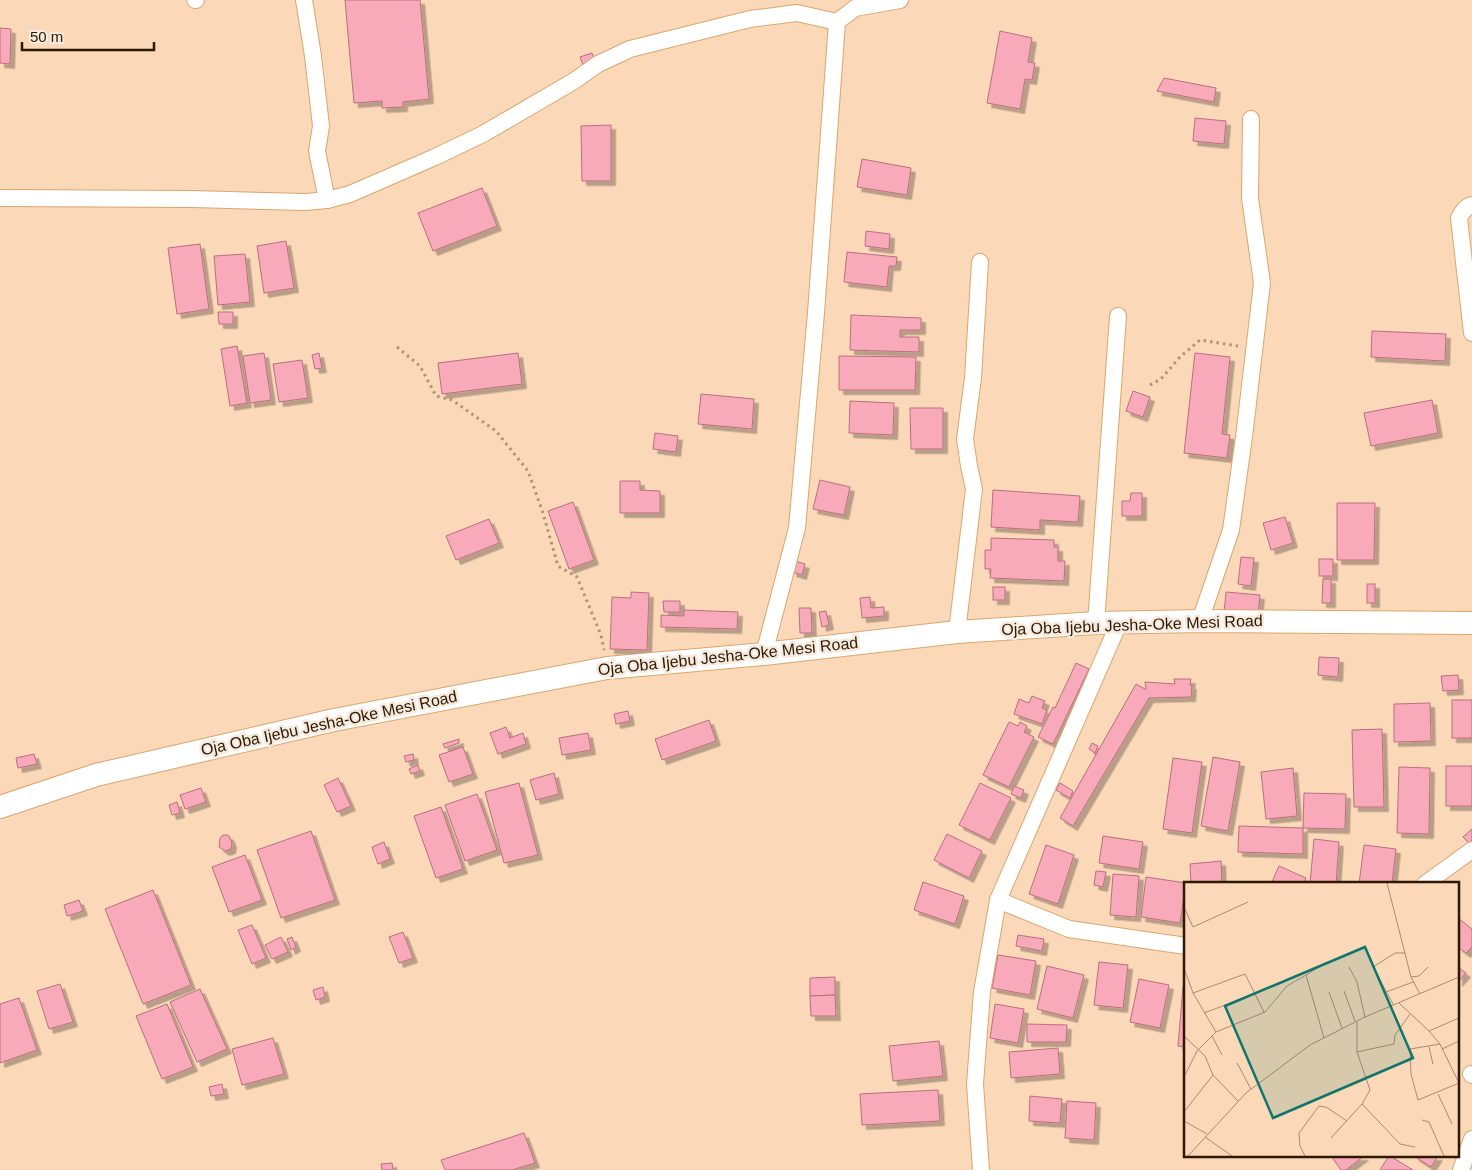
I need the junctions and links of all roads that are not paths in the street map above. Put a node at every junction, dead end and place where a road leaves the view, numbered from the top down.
1 (304, 0) edge
2 (900, 0) edge
3 (837, 22) junction
4 (1251, 119) dead end
5 (0, 198) edge
6 (327, 200) junction
7 (1472, 205) edge
8 (980, 262) dead end
9 (1118, 316) dead end
10 (1472, 333) edge
11 (1200, 621) junction
12 (1472, 623) edge
13 (1096, 624) junction
14 (1119, 624) junction
15 (957, 632) junction
16 (764, 654) junction
17 (0, 807) edge
18 (1472, 850) edge
19 (1428, 882) edge
20 (998, 900) junction
21 (1184, 946) edge
22 (1472, 1139) edge
23 (981, 1170) edge
24 (1461, 1170) edge

1 - 6 street
2 - 3 street
3 - 6 street
3 - 16 street
4 - 11 street
5 - 6 street
7 - 10 street
8 - 15 street
9 - 13 street
11 - 12 main road, Oja Oba Ijebu Jesha-Oke Mesi Road
11 - 14 main road, Oja Oba Ijebu Jesha-Oke Mesi Road
13 - 14 main road, Oja Oba Ijebu Jesha-Oke Mesi Road
13 - 15 main road, Oja Oba Ijebu Jesha-Oke Mesi Road
14 - 20 street
15 - 16 main road, Oja Oba Ijebu Jesha-Oke Mesi Road
16 - 17 main road, Oja Oba Ijebu Jesha-Oke Mesi Road
18 - 19 street
20 - 21 street
20 - 23 street
22 - 24 street

